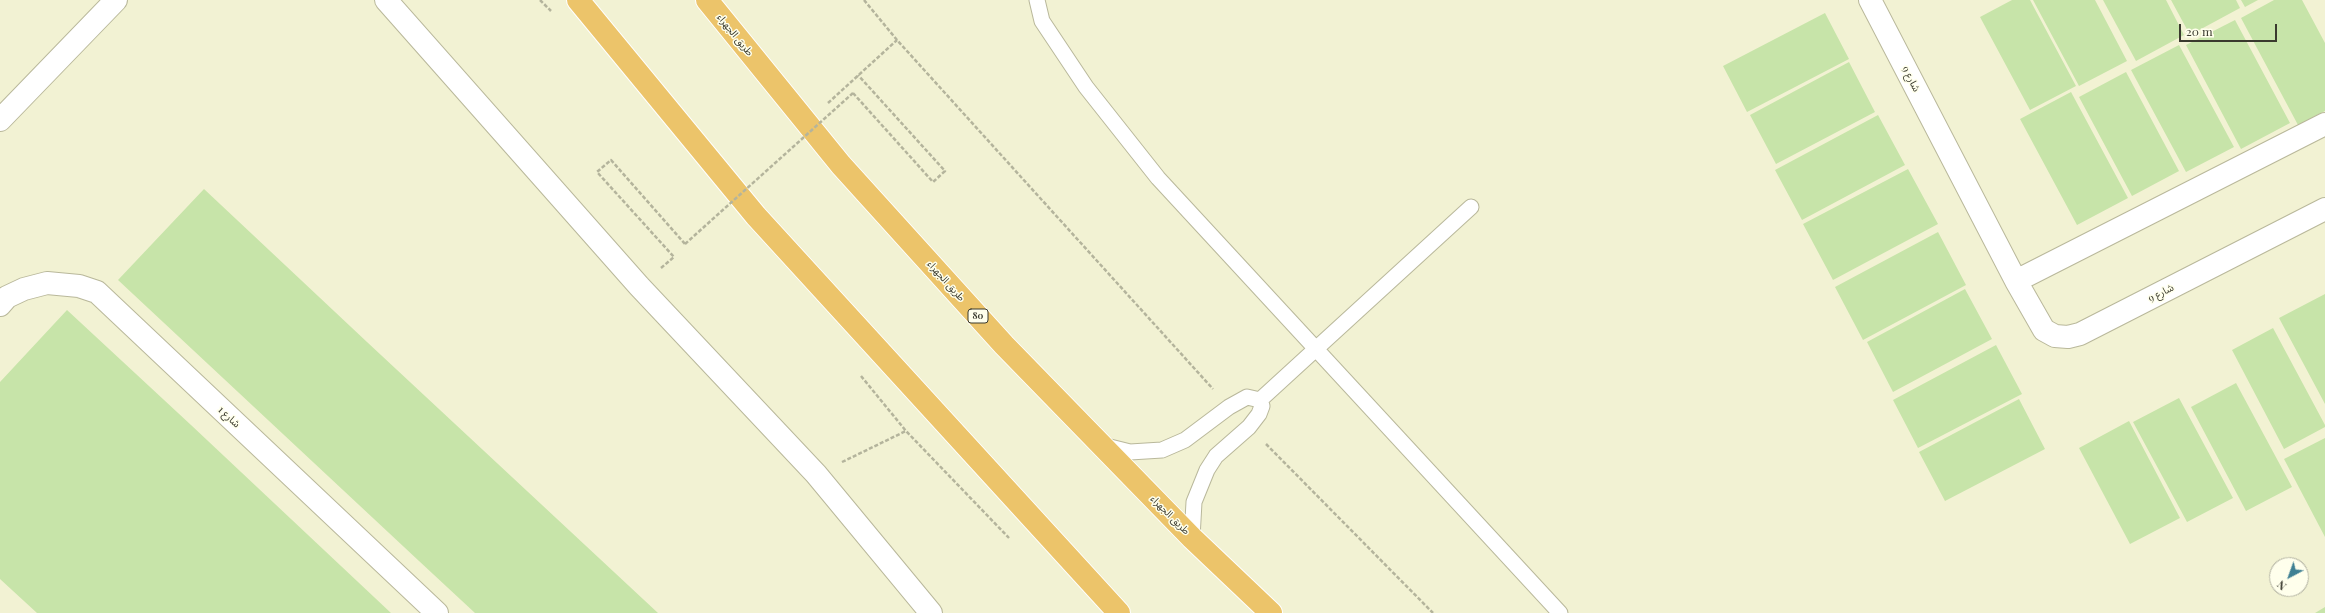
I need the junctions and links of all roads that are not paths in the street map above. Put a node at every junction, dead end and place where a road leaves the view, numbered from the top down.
1 (116, 0) edge
2 (386, 0) edge
3 (578, 0) edge
4 (707, 0) edge
5 (1037, 0) edge
6 (1875, 2) edge
7 (0, 120) edge
8 (2325, 124) edge
9 (1472, 207) dead end
10 (2325, 209) edge
11 (2016, 281) junction
12 (0, 305) edge
13 (1315, 350) junction
14 (1260, 400) junction
15 (1099, 444) junction
16 (1192, 538) junction
17 (437, 613) edge
18 (931, 613) edge
19 (1119, 613) edge
20 (1271, 613) edge
21 (1560, 613) edge

1 - 7 street
2 - 18 street
3 - 19 highway
4 - 15 highway, طريق الجهراء / 80
5 - 13 lane
6 - 11 street, شارع 9
8 - 11 street
9 - 13 lane
10 - 11 street, شارع 9
12 - 17 street, شارع 1
13 - 14 lane
13 - 21 lane
14 - 15 lane
14 - 16 lane
15 - 16 highway, طريق الجهراء / 80
16 - 20 highway, طريق الجهراء / 80

